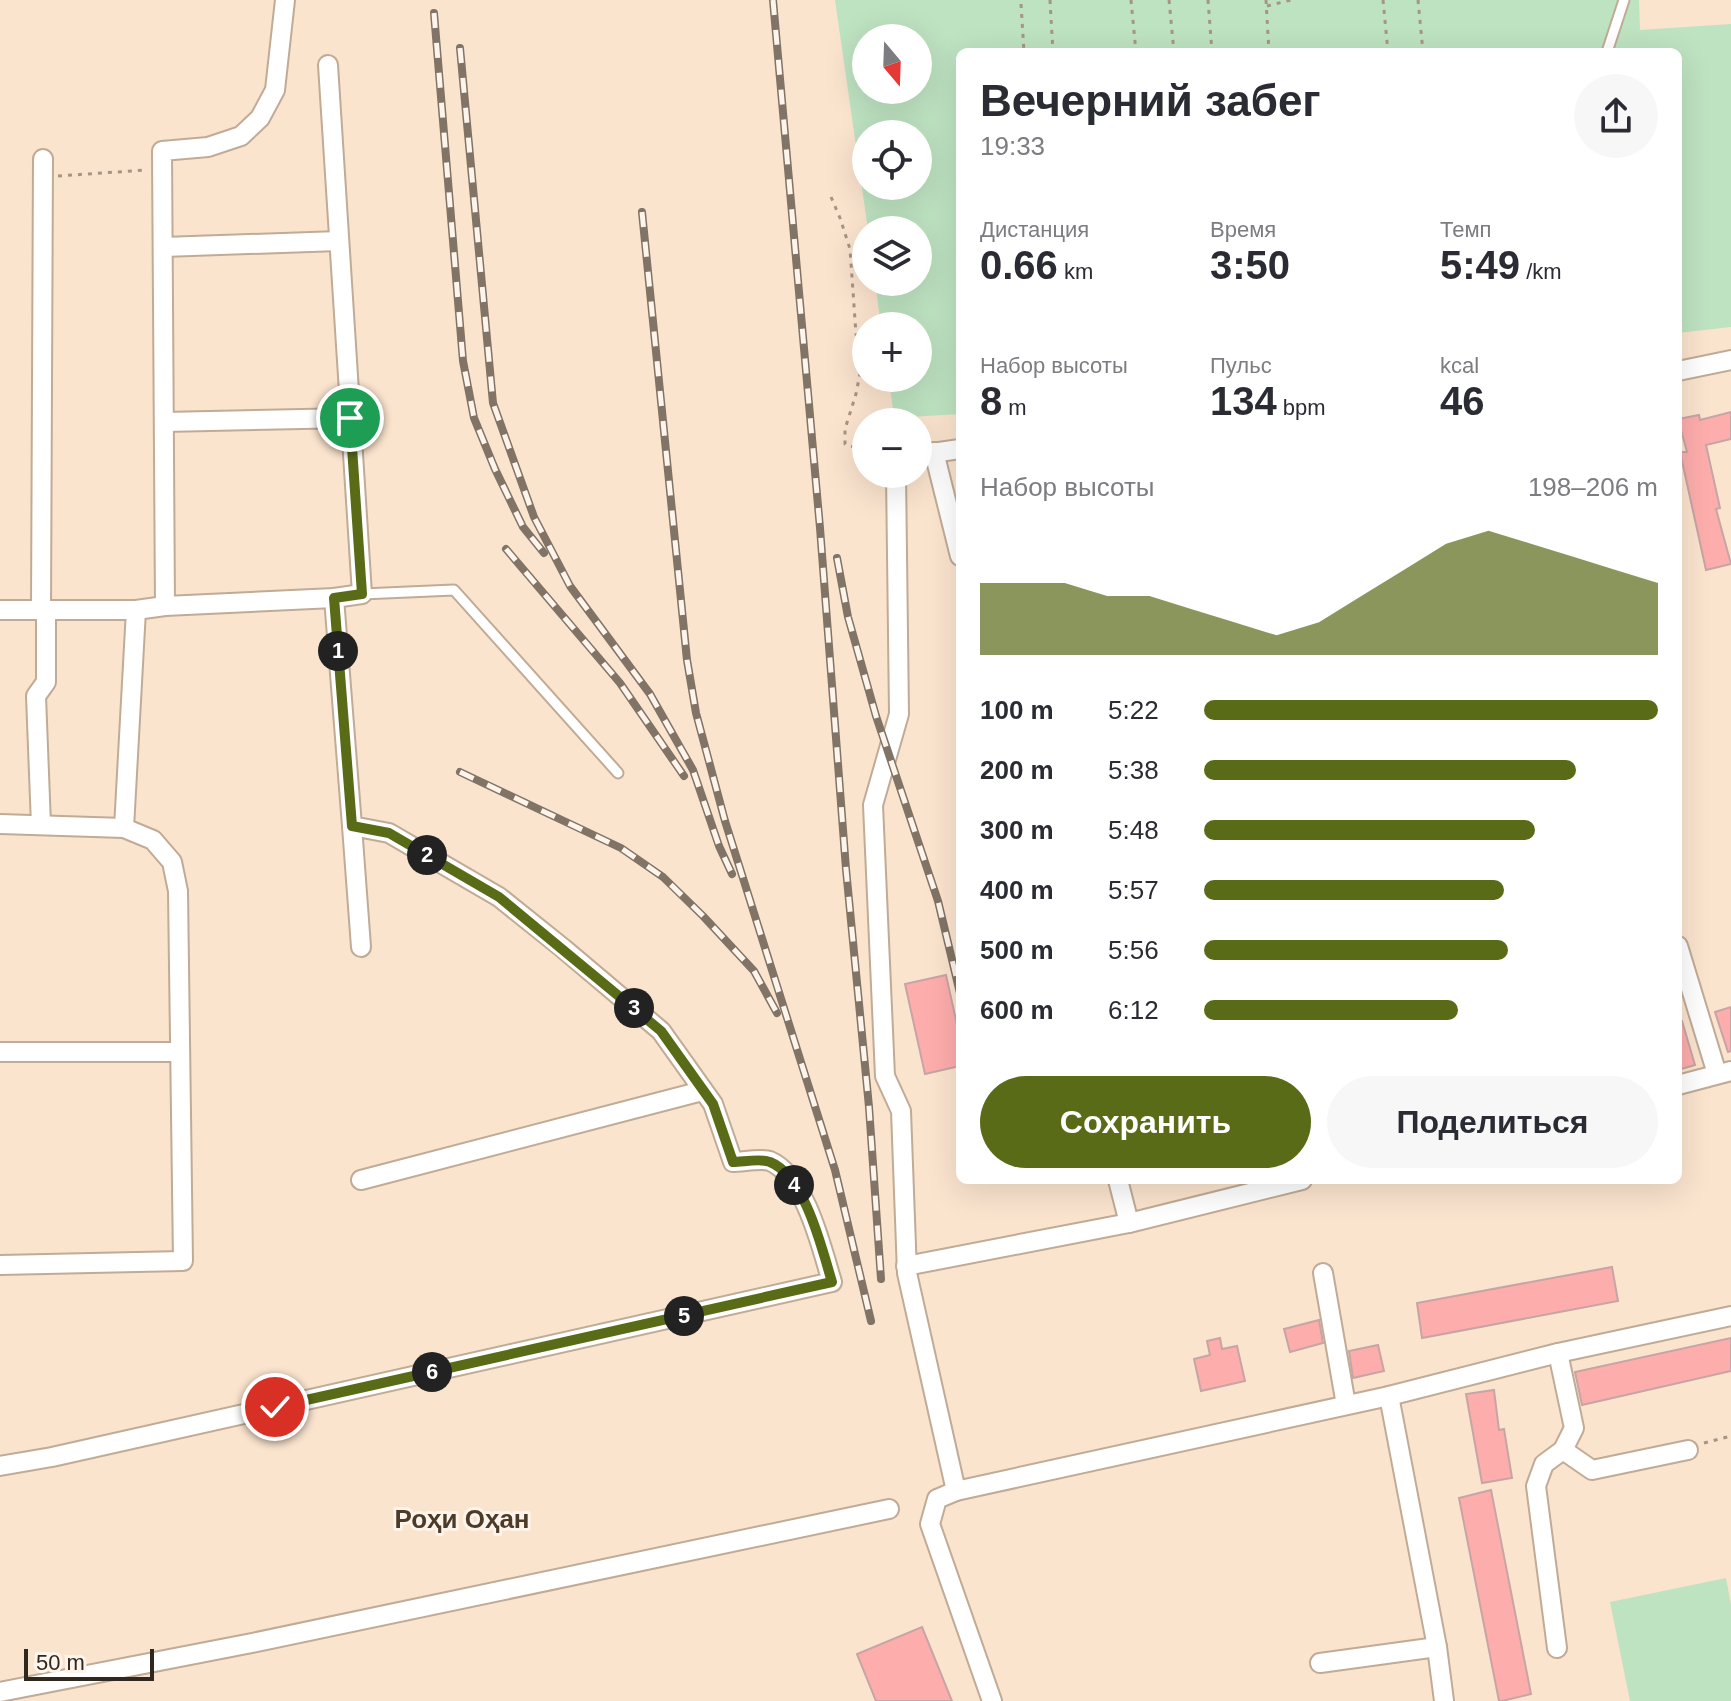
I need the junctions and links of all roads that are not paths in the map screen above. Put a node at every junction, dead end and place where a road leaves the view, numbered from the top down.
1 (285, 0) edge
2 (1624, 0) edge
3 (1608, 48) edge
4 (328, 65) dead end
5 (43, 168) road end
6 (339, 241) junction
7 (163, 247) junction
8 (1731, 360) edge
9 (1682, 370) edge
10 (350, 418) junction
11 (164, 422) junction
12 (956, 450) edge
13 (932, 453) edge
14 (932, 472) edge
15 (896, 488) edge
16 (956, 544) edge
17 (362, 594) junction
18 (334, 598) junction
19 (165, 606) junction
20 (0, 610) edge
21 (43, 610) junction
22 (136, 610) junction
23 (618, 773) dead end
24 (0, 824) edge
25 (41, 825) junction
26 (352, 826) junction
27 (124, 828) junction
28 (361, 947) dead end
29 (1682, 957) edge
30 (0, 1052) edge
31 (179, 1052) junction
32 (1724, 1073) edge
33 (1682, 1084) edge
34 (702, 1091) junction
35 (361, 1180) dead end
36 (1119, 1184) edge
37 (1286, 1184) edge
38 (1129, 1223) junction
39 (0, 1265) edge
40 (906, 1266) junction
41 (1323, 1273) dead end
42 (1731, 1316) edge
43 (1558, 1353) junction
44 (1389, 1396) junction
45 (1346, 1405) junction
46 (1563, 1450) junction
47 (1688, 1450) road end
48 (0, 1466) edge
49 (956, 1491) junction
50 (889, 1509) dead end
51 (1437, 1647) junction
52 (1557, 1648) dead end
53 (1320, 1663) dead end
54 (0, 1692) edge
55 (992, 1701) edge
56 (1444, 1701) edge

1 - 7 street
2 - 3 lane
4 - 6 street
5 - 21 street
6 - 7 street
6 - 10 street
7 - 11 street
8 - 9 street
10 - 11 street
10 - 17 street
11 - 19 street
12 - 13 street
14 - 16 street
15 - 40 street
17 - 18 street
17 - 23 lane
18 - 19 street
18 - 26 street
19 - 22 street
20 - 21 street
21 - 22 street
21 - 25 street
22 - 27 street
24 - 25 street
25 - 27 street
26 - 28 street
26 - 34 street
27 - 31 street
29 - 32 street
30 - 31 street
31 - 39 street
32 - 33 street
34 - 35 street
34 - 48 street
36 - 38 street
37 - 38 street
38 - 40 street
40 - 49 street
41 - 45 street
42 - 43 street
43 - 44 street
43 - 46 street
44 - 45 street
44 - 51 street
45 - 49 street
46 - 47 street
46 - 52 street
49 - 55 street
50 - 54 street
51 - 53 street
51 - 56 street

